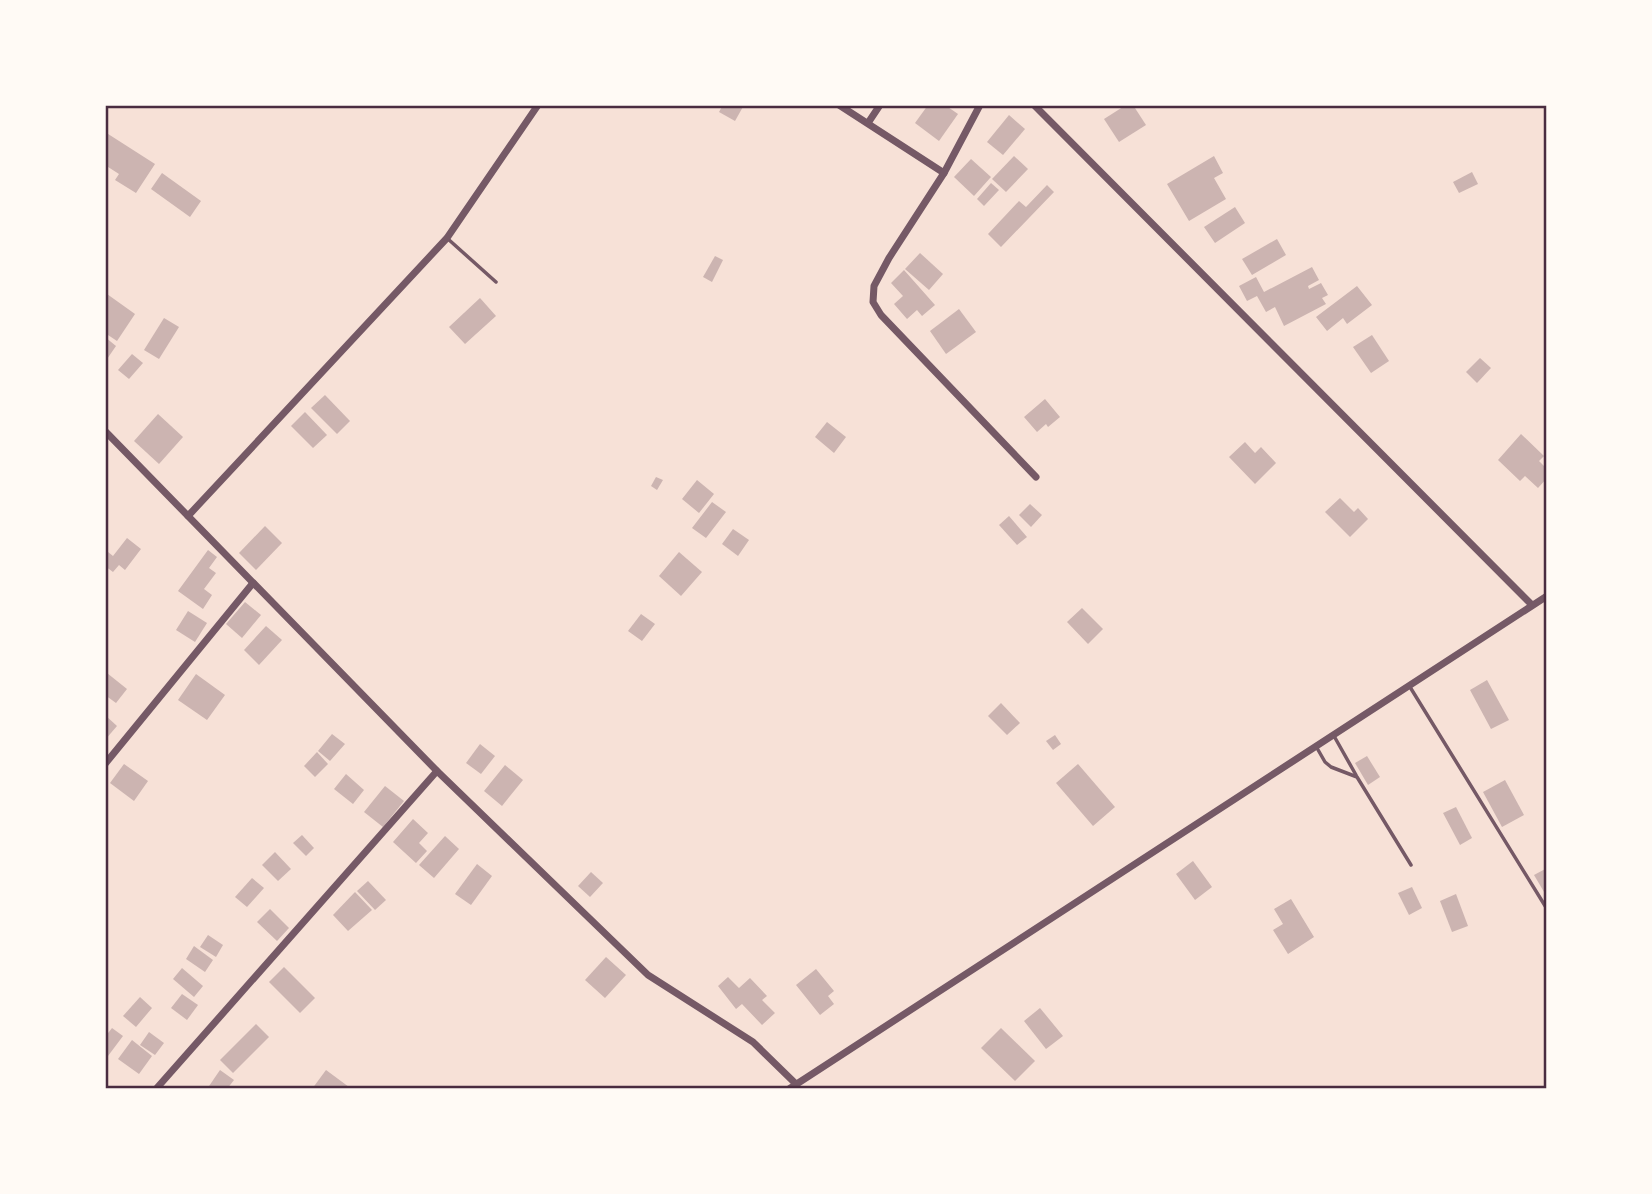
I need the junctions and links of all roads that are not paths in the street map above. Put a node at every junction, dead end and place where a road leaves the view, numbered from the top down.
1 (538, 105) edge
2 (839, 105) edge
3 (880, 105) edge
4 (981, 105) edge
5 (1034, 105) edge
6 (868, 123) junction
7 (944, 173) junction
8 (447, 238) junction
9 (496, 282) dead end
10 (105, 431) edge
11 (1036, 477) dead end
12 (188, 516) junction
13 (253, 583) junction
14 (1547, 596) edge
15 (1532, 605) junction
16 (1408, 684) junction
17 (1333, 734) junction
18 (1315, 745) junction
19 (105, 764) edge
20 (437, 771) junction
21 (1357, 777) junction
22 (1412, 865) dead end
23 (1547, 909) edge
24 (792, 1087) edge
25 (156, 1089) edge

1 - 8 street
2 - 6 street
3 - 6 street
4 - 7 street
5 - 15 street
6 - 7 street
7 - 11 street
8 - 9 lane
8 - 12 street
10 - 12 street
12 - 13 street
13 - 19 street
13 - 20 street
14 - 15 street
15 - 16 street
16 - 17 street
16 - 23 lane
17 - 18 street
17 - 21 lane
18 - 21 lane
18 - 24 street
20 - 24 street
20 - 25 street
21 - 22 lane

